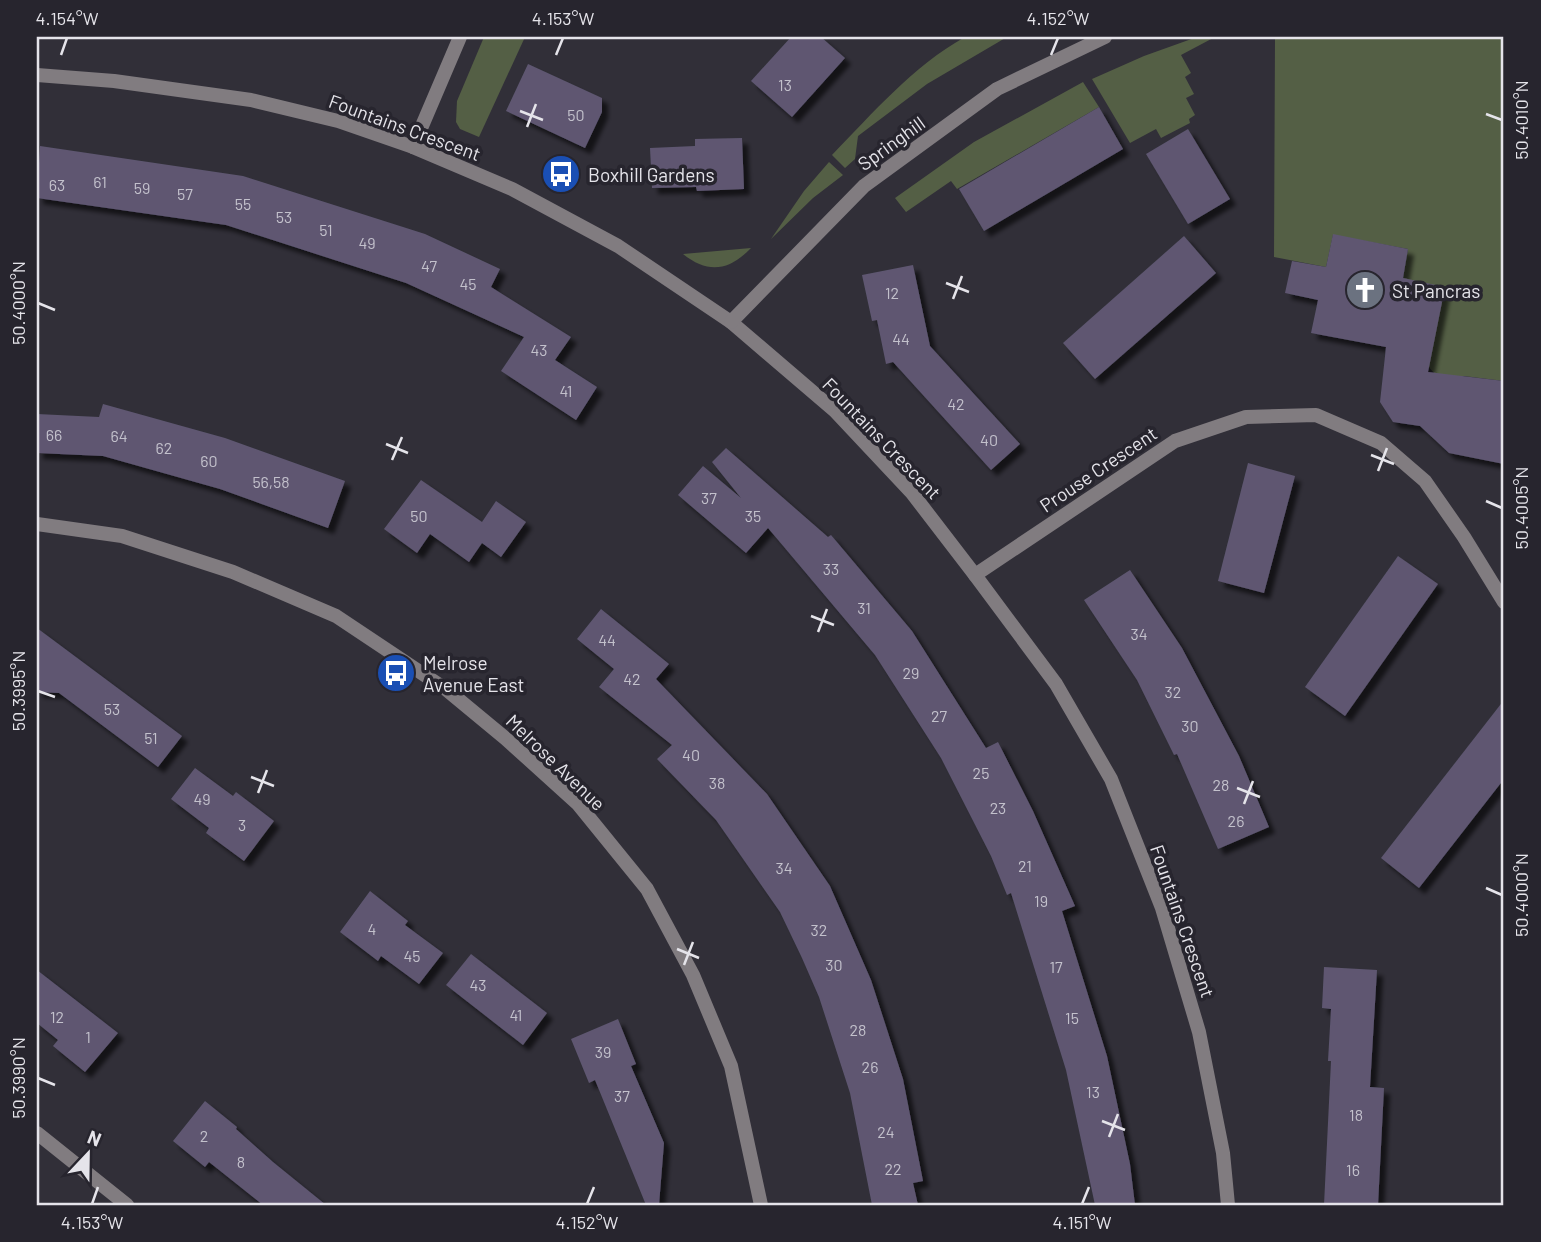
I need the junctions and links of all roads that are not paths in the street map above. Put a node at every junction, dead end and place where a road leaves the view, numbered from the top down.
1 (460, 37) edge
2 (1105, 37) edge
3 (37, 75) edge
4 (413, 147) junction
5 (731, 322) junction
6 (37, 524) edge
7 (975, 575) junction
8 (1504, 602) edge
9 (37, 1133) edge
10 (127, 1205) edge
11 (761, 1205) edge
12 (1228, 1205) edge

1 - 4 street
2 - 5 street, Springhill
3 - 4 street, Fountains Crescent
4 - 5 street, Fountains Crescent
5 - 7 street, Fountains Crescent
6 - 11 street, Melrose Avenue
7 - 8 street, Prouse Crescent
7 - 12 street, Fountains Crescent
9 - 10 street

